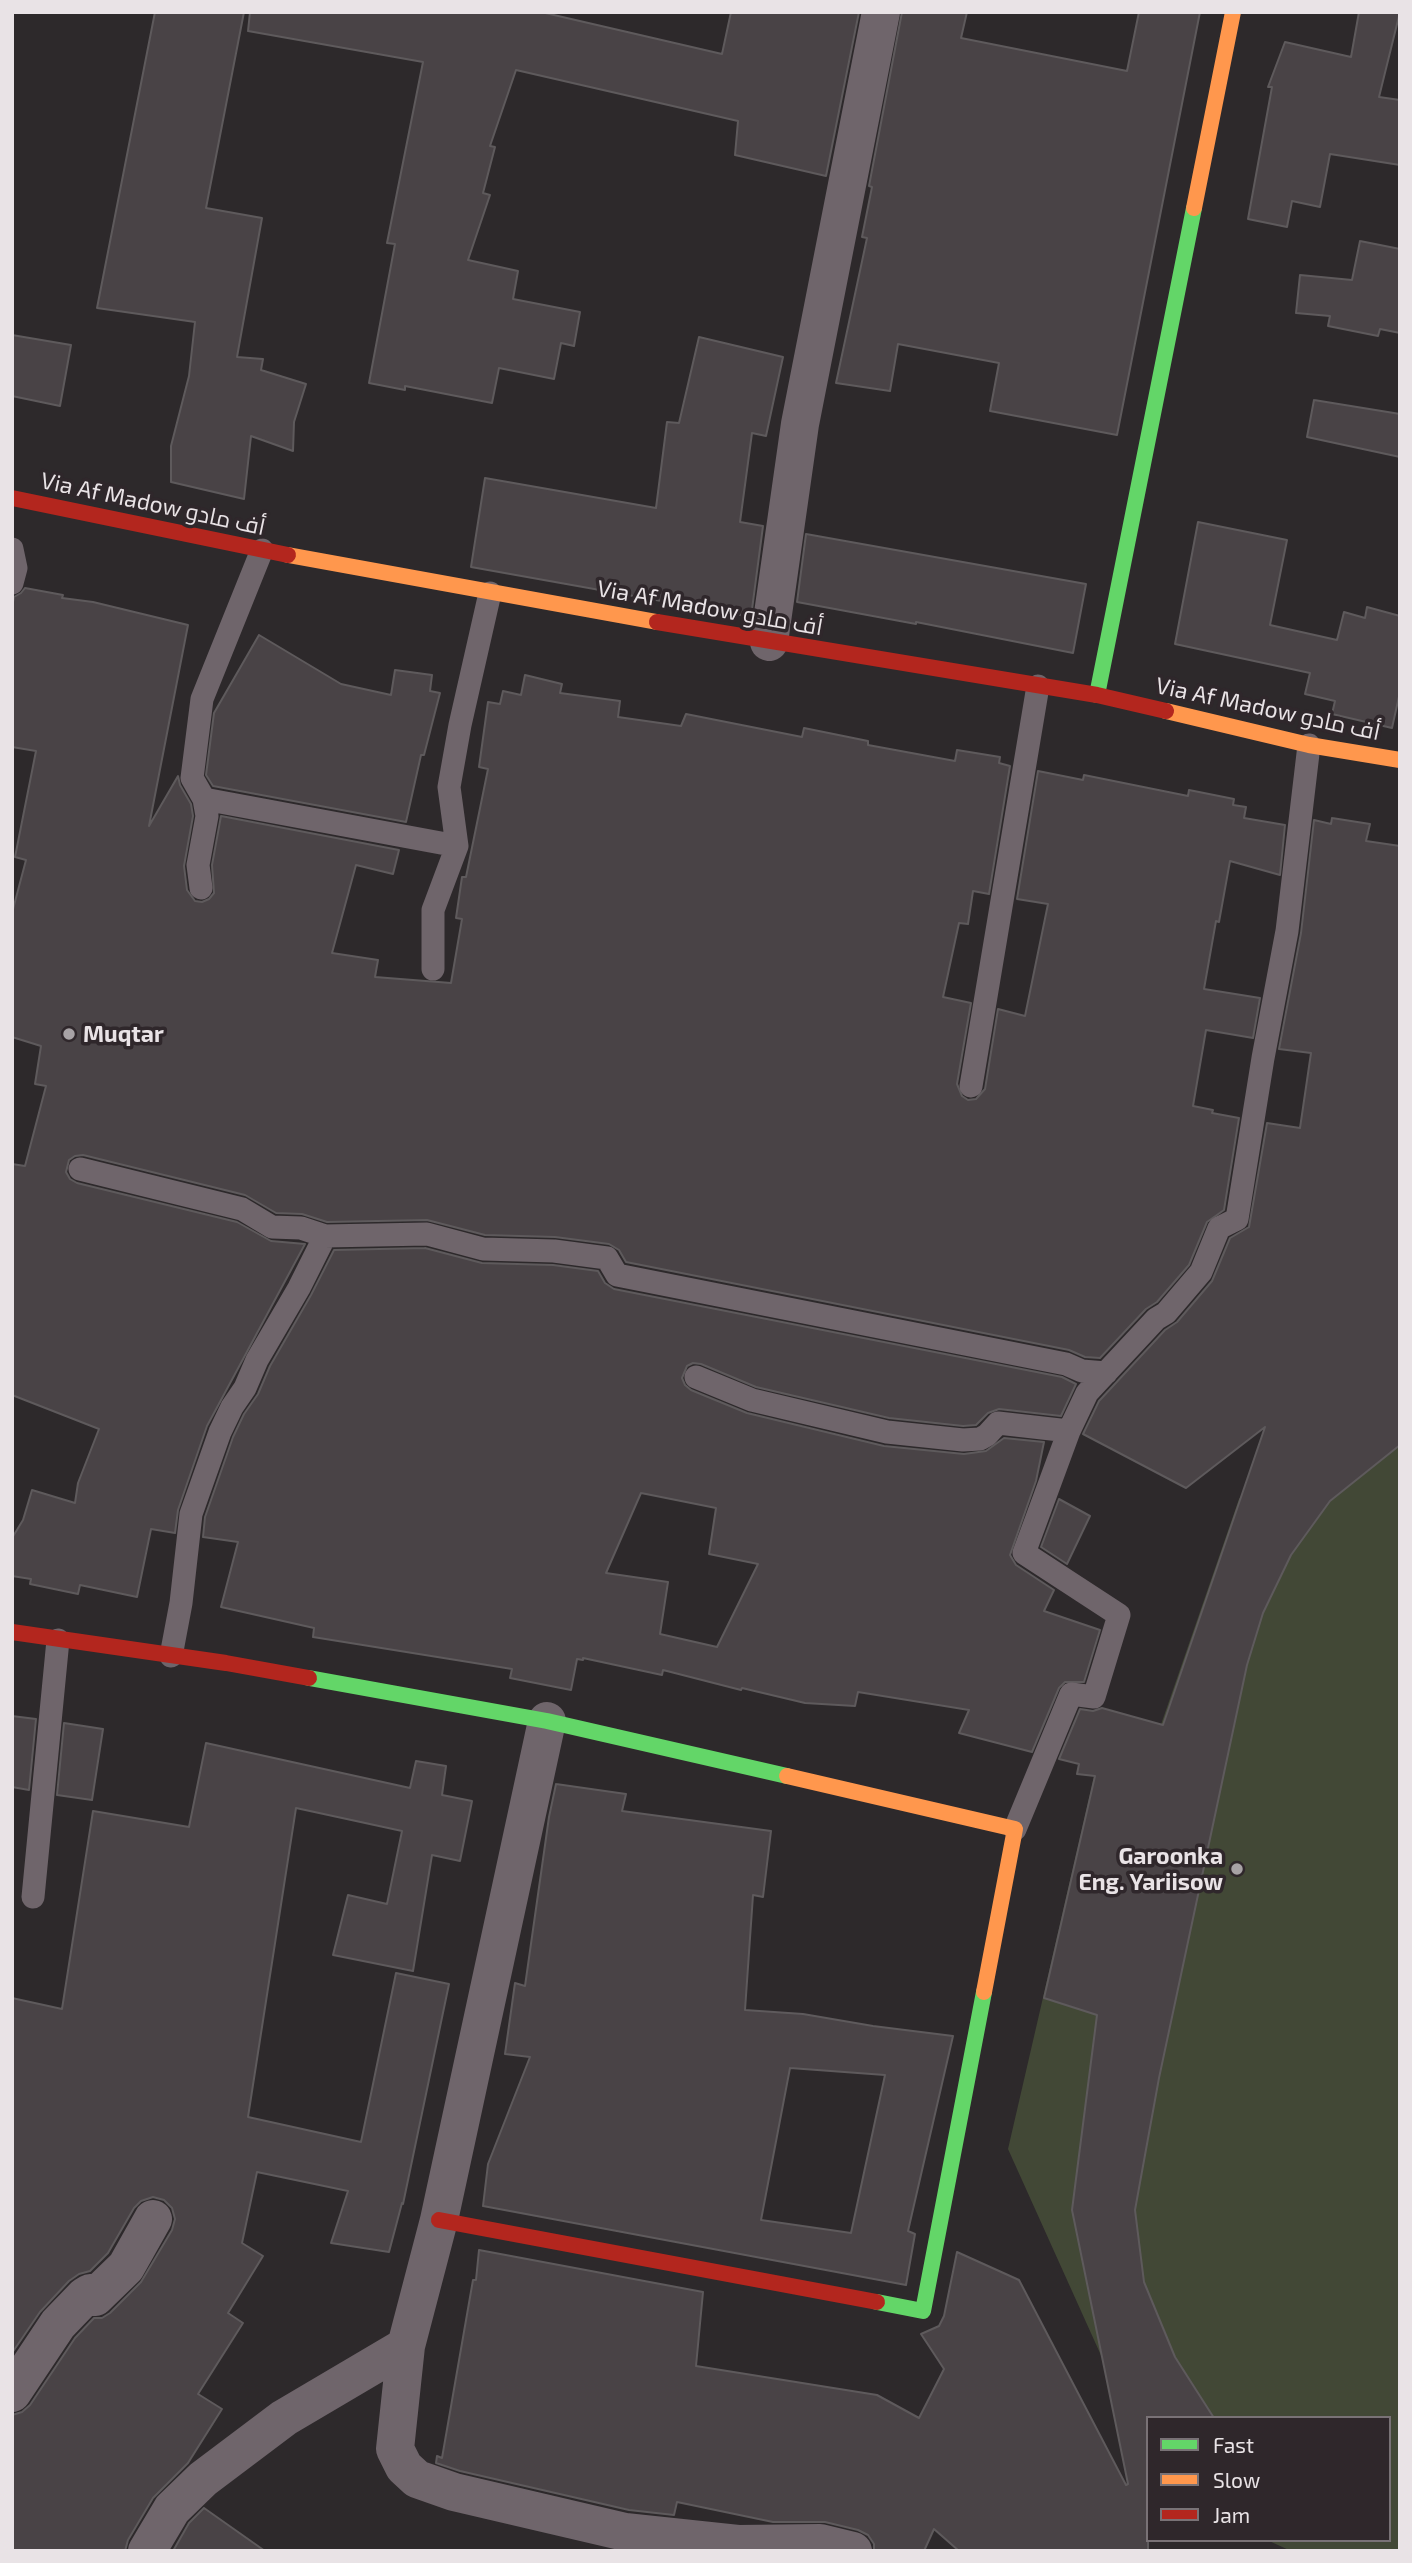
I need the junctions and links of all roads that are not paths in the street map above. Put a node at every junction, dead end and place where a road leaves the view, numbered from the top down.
1 (881, 12) edge
2 (1233, 12) edge
3 (12, 499) edge
4 (12, 550) edge
5 (262, 550) junction
6 (12, 583) edge
7 (490, 593) junction
8 (769, 642) junction
9 (1038, 686) junction
10 (1097, 695) junction
11 (1309, 745) junction
12 (1400, 760) edge
13 (204, 799) junction
14 (457, 846) junction
15 (201, 888) dead end
16 (433, 968) dead end
17 (971, 1086) dead end
18 (80, 1169) dead end
19 (325, 1236) junction
20 (1106, 1373) junction
21 (696, 1377) dead end
22 (1069, 1431) junction
23 (12, 1632) edge
24 (58, 1640) junction
25 (171, 1656) junction
26 (547, 1721) junction
27 (1015, 1829) junction
28 (33, 1897) dead end
29 (153, 2219) dead end
30 (439, 2220) junction
31 (406, 2346) junction
32 (12, 2393) edge
33 (736, 2548) edge
34 (147, 2551) edge
35 (853, 2551) edge

1 - 8 street
2 - 10 street
3 - 5 street, Via Af Madow أف مادو
4 - 6 lane
5 - 7 street, Via Af Madow أف مادو
5 - 13 lane
7 - 8 street, Via Af Madow أف مادو
7 - 14 lane
8 - 9 street, Via Af Madow أف مادو
9 - 10 street, Via Af Madow أف مادو
9 - 17 lane
10 - 11 street, Via Af Madow أف مادو
11 - 12 street, Via Af Madow أف مادو
11 - 20 lane
13 - 14 lane
13 - 15 lane
14 - 16 lane
18 - 19 lane
19 - 20 lane
19 - 25 lane
20 - 22 lane
21 - 22 lane
22 - 27 lane
23 - 24 street
24 - 25 street
24 - 28 lane
25 - 26 street
26 - 27 street
26 - 30 street
27 - 30 street
29 - 32 street
30 - 31 street
31 - 33 street
31 - 34 street
33 - 35 street

